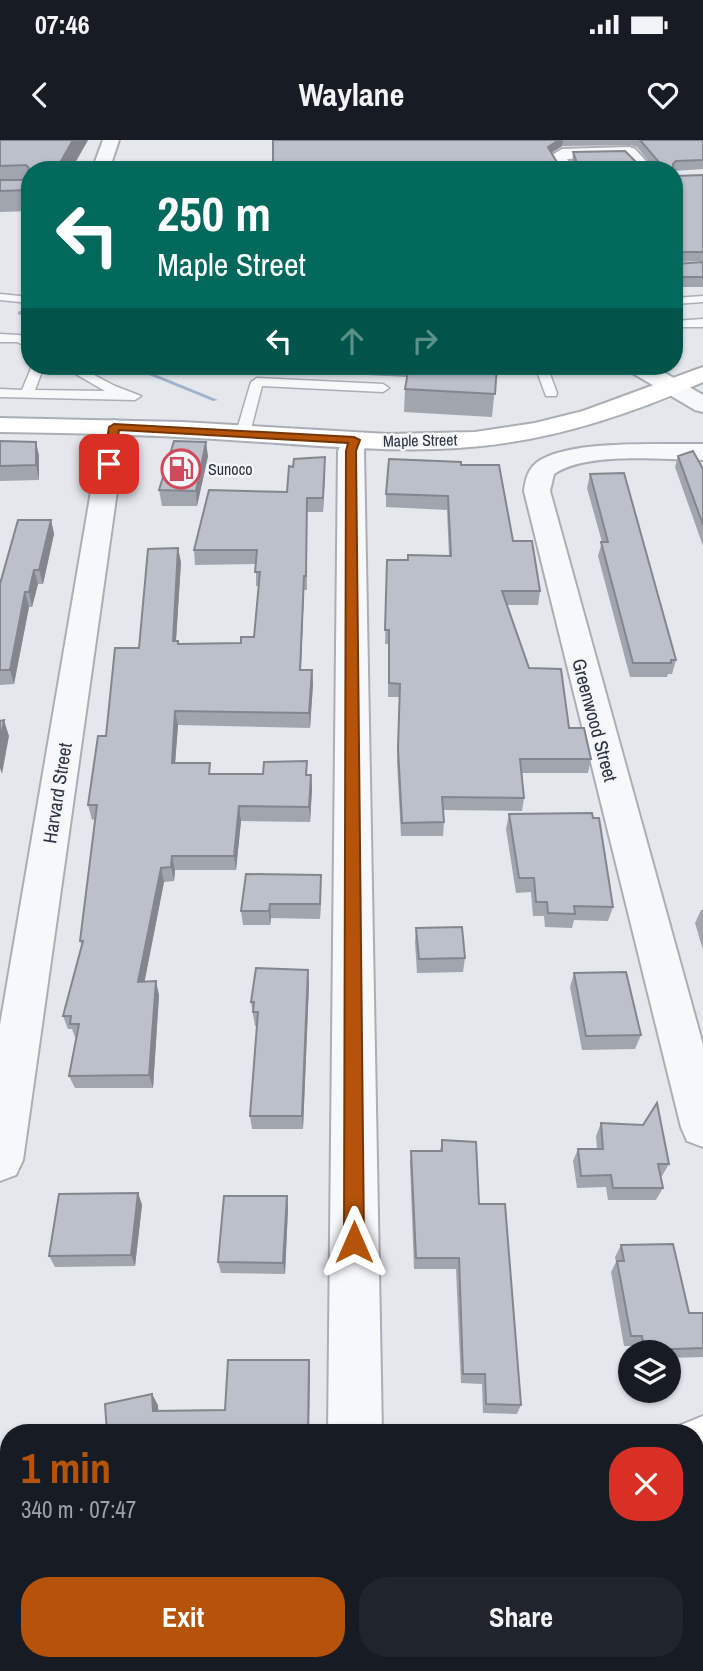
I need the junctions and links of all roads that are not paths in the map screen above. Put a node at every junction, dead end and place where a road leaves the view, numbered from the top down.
1 (111, 140) edge
2 (103, 161) edge
3 (560, 161) edge
4 (638, 161) edge
5 (2, 299) edge
6 (703, 299) edge
7 (21, 300) edge
8 (683, 300) edge
9 (703, 323) edge
10 (683, 324) edge
11 (0, 338) edge
12 (21, 340) edge
13 (703, 374) edge
14 (34, 375) edge
15 (84, 375) edge
16 (544, 375) edge
17 (651, 375) edge
18 (383, 388) dead end
19 (672, 388) junction
20 (0, 393) edge
21 (27, 393) junction
22 (551, 393) dead end
23 (703, 405) edge
24 (0, 425) edge
25 (114, 427) junction
26 (243, 433) junction
27 (354, 440) junction
28 (703, 452) edge
29 (703, 1127) edge
30 (0, 1160) edge
31 (355, 1424) edge

1 - 2 street
3 - 4 street
5 - 7 lane
6 - 8 lane
9 - 10 lane
11 - 12 lane
13 - 19 main road, Maple Street
14 - 21 lane
15 - 21 lane
16 - 22 lane
17 - 19 street
18 - 26 lane
19 - 23 street
19 - 27 main road, Maple Street
20 - 21 lane
24 - 25 main road, Maple Street
25 - 26 main road, Maple Street
25 - 30 street, Harvard Street
26 - 27 main road, Maple Street
27 - 31 street
28 - 29 street, Greenwood Street

